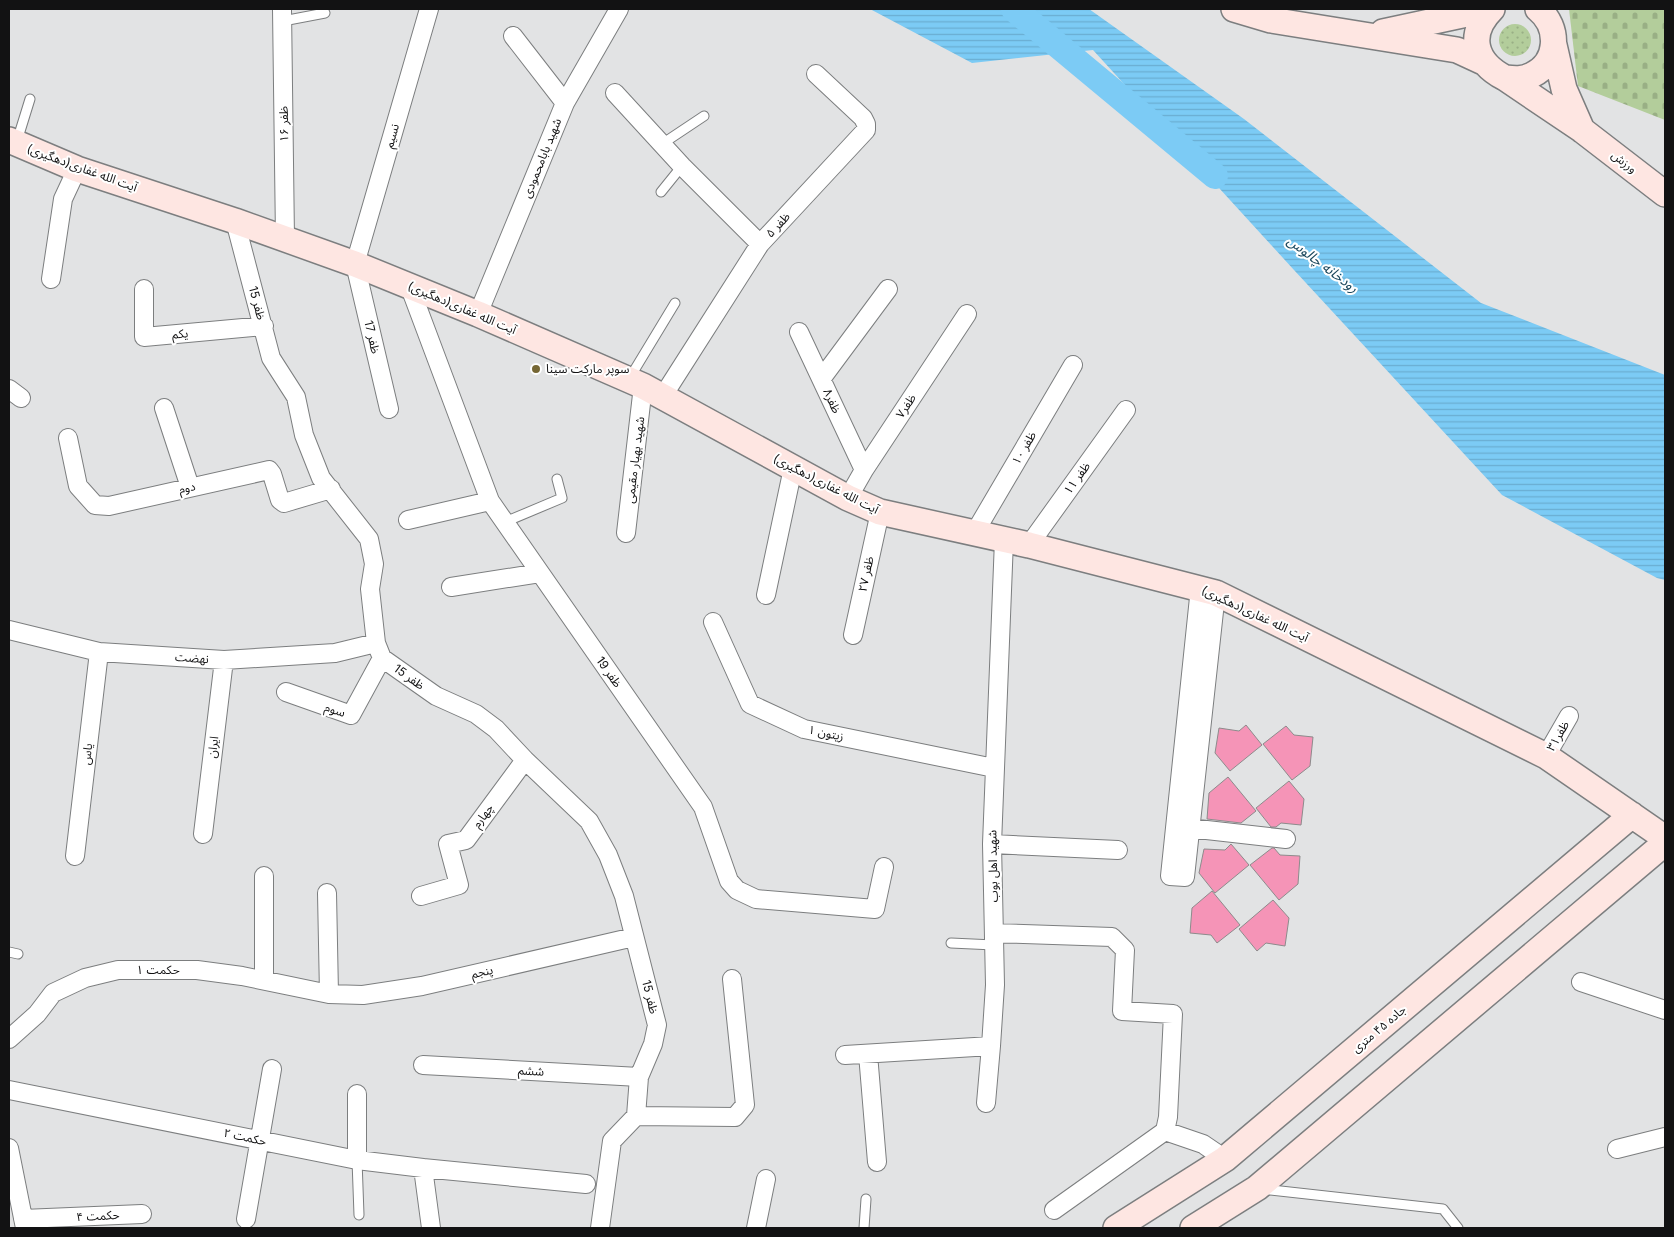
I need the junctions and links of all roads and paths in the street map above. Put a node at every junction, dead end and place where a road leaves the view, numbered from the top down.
1 (429, 9) edge
2 (1234, 9) edge
3 (1491, 9) edge
4 (1538, 9) edge
5 (612, 11) edge
6 (326, 13) dead end
7 (282, 15) edge
8 (1553, 29) edge
9 (1371, 35) junction
10 (513, 36) dead end
11 (1483, 62) junction
12 (816, 74) dead end
13 (1505, 78) junction
14 (615, 92) dead end
15 (30, 98) dead end
16 (565, 103) junction
17 (704, 116) dead end
18 (1582, 130) junction
19 (12, 142) edge
20 (662, 144) junction
21 (682, 166) junction
22 (77, 169) junction
23 (661, 192) dead end
24 (1665, 194) edge
25 (235, 221) junction
26 (285, 240) junction
27 (760, 244) junction
28 (355, 264) junction
29 (51, 280) dead end
30 (409, 285) junction
31 (144, 288) dead end
32 (888, 289) dead end
33 (675, 303) dead end
34 (478, 314) junction
35 (967, 314) dead end
36 (264, 326) junction
37 (799, 332) dead end
38 (1073, 365) dead end
39 (822, 378) junction
40 (645, 387) junction
41 (164, 408) dead end
42 (389, 409) dead end
43 (1126, 410) dead end
44 (68, 438) dead end
45 (793, 468) junction
46 (864, 470) junction
47 (557, 479) dead end
48 (190, 487) junction
49 (330, 489) junction
50 (848, 498) junction
51 (490, 501) junction
52 (880, 512) junction
53 (408, 520) dead end
54 (505, 522) junction
55 (975, 532) junction
56 (626, 533) dead end
57 (1004, 540) junction
58 (1028, 545) junction
59 (540, 573) junction
60 (451, 587) dead end
61 (1208, 591) junction
62 (766, 595) dead end
63 (713, 622) dead end
64 (9, 630) edge
65 (853, 634) dead end
66 (379, 651) junction
67 (99, 652) junction
68 (224, 660) junction
69 (286, 692) dead end
70 (1569, 716) dead end
71 (1546, 756) junction
72 (525, 760) junction
73 (994, 768) junction
74 (1632, 814) junction
75 (203, 834) dead end
76 (1665, 838) edge
77 (1286, 839) dead end
78 (1665, 843) edge
79 (992, 844) junction
80 (1118, 850) dead end
81 (76, 856) dead end
82 (884, 867) dead end
83 (264, 876) dead end
84 (327, 893) dead end
85 (421, 896) dead end
86 (634, 937) junction
87 (994, 939) junction
88 (951, 943) dead end
89 (732, 978) dead end
90 (264, 980) junction
91 (1580, 982) dead end
92 (329, 994) junction
93 (1665, 1010) edge
94 (9, 1039) edge
95 (991, 1046) junction
96 (868, 1054) junction
97 (845, 1055) dead end
98 (423, 1065) dead end
99 (272, 1069) dead end
100 (639, 1077) junction
101 (9, 1090) edge
102 (357, 1094) dead end
103 (986, 1103) dead end
104 (636, 1116) junction
105 (1166, 1131) junction
106 (1665, 1137) edge
107 (259, 1140) junction
108 (9, 1148) edge
109 (1617, 1149) dead end
110 (1225, 1159) junction
111 (356, 1160) junction
112 (876, 1162) dead end
113 (423, 1168) junction
114 (766, 1179) dead end
115 (586, 1184) dead end
116 (1257, 1188) junction
117 (866, 1199) dead end
118 (1054, 1210) dead end
119 (142, 1214) dead end
120 (359, 1215) dead end
121 (246, 1219) dead end
122 (24, 1224) edge
123 (431, 1228) edge
124 (600, 1228) edge
125 (756, 1228) edge
126 (864, 1228) edge
127 (1116, 1228) edge
128 (1193, 1228) edge
129 (1458, 1228) edge

1 - 28 street, نسیم
2 - 9 street, ورزش
3 - 9 street
3 - 11 street
4 - 8 street
5 - 16 street, شهید بابامحمودی
6 - 7 lane
7 - 26 street, ظفر ۱۶
8 - 13 street
8 - 18 street
9 - 11 street, ورزش
10 - 16 street
11 - 13 street, ورزش
12 - 27 street, ظفر ۵
13 - 18 street, ورزش
14 - 20 street
15 - 19 lane
16 - 34 street, شهید بابامحمودی
17 - 20 lane
18 - 24 street, ورزش
19 - 22 street, آیت الله غفاری(دهگیری)
20 - 21 street
21 - 23 lane
21 - 27 street
22 - 25 street, آیت الله غفاری(دهگیری)
22 - 29 street
25 - 26 street, آیت الله غفاری(دهگیری)
25 - 36 street, ظفر 15
26 - 28 street, آیت الله غفاری(دهگیری)
27 - 40 street, ظفر ۵
28 - 30 street, آیت الله غفاری(دهگیری)
28 - 42 street, ظفر 17
30 - 34 street, آیت الله غفاری(دهگیری)
30 - 51 street, ظفر 19
31 - 36 street, یکم
32 - 39 street
33 - 40 lane
34 - 40 street, آیت الله غفاری(دهگیری)
35 - 46 street, ظفر۷
36 - 49 street, ظفر 15
37 - 39 street, ظفر۸
38 - 55 street, ظفر ۱۰
39 - 46 street, ظفر۸
40 - 45 street, آیت الله غفاری(دهگیری)
40 - 56 street, شهید بهیار مقیمی
41 - 48 street
43 - 58 street, ظفر ۱۱
44 - 48 street, دوم
45 - 50 street, آیت الله غفاری(دهگیری)
45 - 62 street
46 - 50 street, ظفر۷
47 - 54 lane
48 - 49 street, دوم
49 - 66 street, ظفر 15
50 - 52 street, آیت الله غفاری(دهگیری)
51 - 53 street
51 - 54 street, ظفر 19
52 - 55 street, آیت الله غفاری(دهگیری)
52 - 65 street, ظفر ۲۷
54 - 59 street, ظفر 19
55 - 57 street, آیت الله غفاری(دهگیری)
57 - 58 street, آیت الله غفاری(دهگیری)
57 - 73 street, شهید اهل بوب
58 - 61 street, آیت الله غفاری(دهگیری)
59 - 60 street
59 - 82 street, ظفر 19
61 - 71 street, آیت الله غفاری(دهگیری)
61 - 77 street
63 - 73 street, زیتون ۱
64 - 67 street, نهضت
66 - 68 street, نهضت
66 - 69 street, سوم
66 - 72 street, ظفر 15
67 - 68 street, نهضت
67 - 81 street, یاس
68 - 75 street, ایران
70 - 71 street, ظفر۳۱
71 - 74 street, آیت الله غفاری(دهگیری)
72 - 85 street, چهارم
72 - 86 street, ظفر 15
73 - 79 street, شهید اهل بوب
74 - 76 street, آیت الله غفاری(دهگیری)
74 - 110 street, جاده ۴۵ متری
78 - 116 street
79 - 80 street
79 - 87 street, شهید اهل بوب
83 - 90 street
84 - 92 street
86 - 92 street, پنجم
86 - 100 street, ظفر 15
87 - 88 lane
87 - 95 street, شهید اهل بوب
87 - 105 street
89 - 104 street
90 - 92 street, حکمت ۱
90 - 94 street, حکمت ۱
91 - 93 street
95 - 96 street
95 - 103 street, شهید اهل بوب
96 - 97 street
96 - 112 street
98 - 100 street, ششم
99 - 107 street
100 - 104 street, ظفر 15
101 - 107 street, حکمت ۲
102 - 111 street
104 - 124 street
105 - 110 street
105 - 118 street
106 - 109 street
107 - 111 street, حکمت ۲
107 - 121 street
108 - 122 street
110 - 127 street, جاده ۴۵ متری
111 - 113 street, حکمت ۲
111 - 120 lane
113 - 115 street, حکمت ۲
113 - 123 street
114 - 125 street
116 - 128 street
116 - 129 lane
117 - 126 lane
119 - 122 street, حکمت ۴

